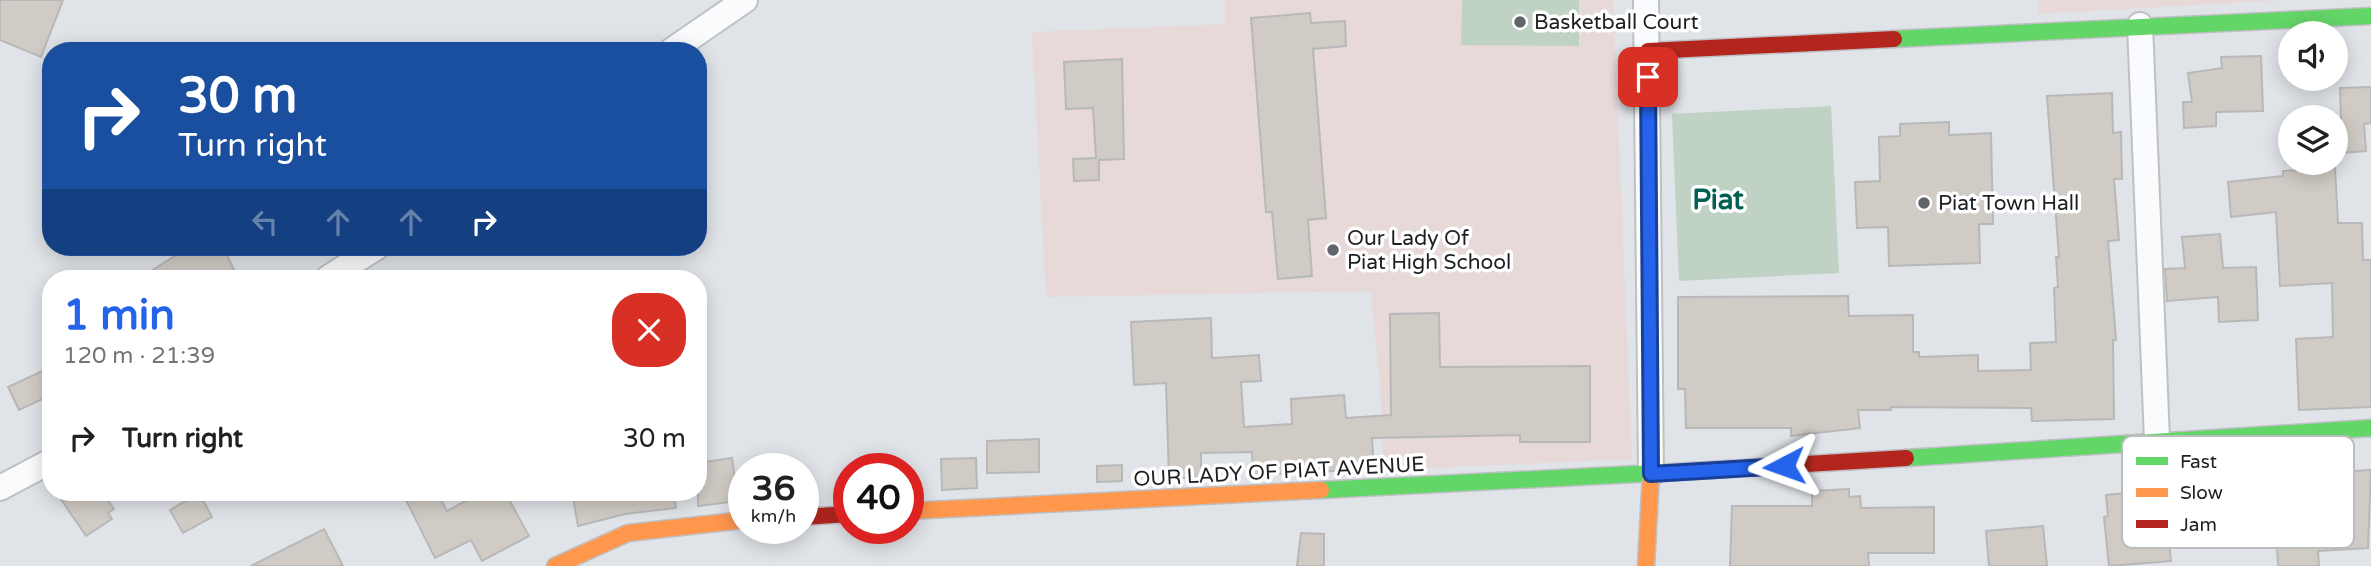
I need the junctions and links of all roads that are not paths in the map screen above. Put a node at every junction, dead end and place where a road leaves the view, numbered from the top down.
1 (745, 0) edge
2 (1646, 0) edge
3 (2371, 16) edge
4 (2140, 25) junction
5 (684, 42) edge
6 (1648, 51) junction
7 (363, 256) edge
8 (341, 270) edge
9 (2371, 428) edge
10 (2157, 436) edge
11 (2228, 436) edge
12 (2122, 442) edge
13 (42, 466) edge
14 (1651, 474) junction
15 (0, 488) edge
16 (924, 511) edge
17 (728, 522) edge
18 (555, 566) edge
19 (1646, 566) edge

1 - 5 street
2 - 6 street
3 - 4 street
4 - 6 street
4 - 10 street
6 - 14 street
7 - 8 street
9 - 11 street, OUR LADY OF PIAT AVENUE
12 - 14 street, OUR LADY OF PIAT AVENUE
13 - 15 street
14 - 16 street, OUR LADY OF PIAT AVENUE
14 - 19 street
17 - 18 street

